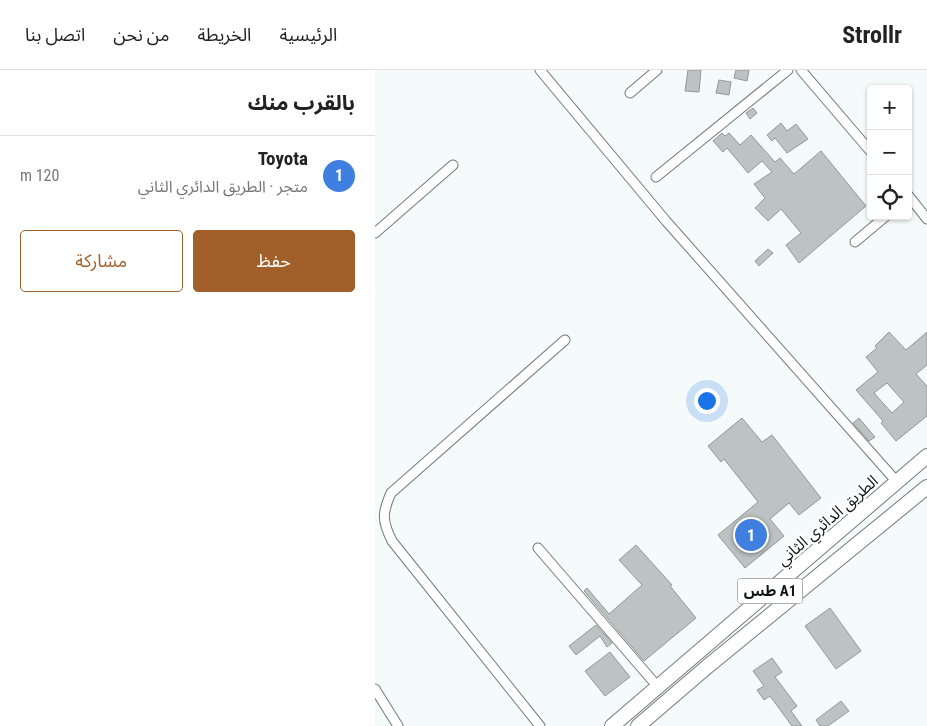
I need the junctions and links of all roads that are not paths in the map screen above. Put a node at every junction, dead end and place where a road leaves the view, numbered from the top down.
1 (540, 70) edge
2 (657, 70) edge
3 (788, 70) edge
4 (801, 70) edge
5 (629, 93) dead end
6 (867, 147) edge
7 (453, 165) dead end
8 (656, 177) dead end
9 (912, 201) edge
10 (927, 219) edge
11 (881, 220) edge
12 (375, 233) edge
13 (855, 242) dead end
14 (565, 340) dead end
15 (925, 458) edge
16 (897, 482) junction
17 (926, 492) edge
18 (538, 548) dead end
19 (658, 687) junction
20 (375, 689) edge
21 (398, 726) edge
22 (540, 726) edge
23 (612, 726) edge
24 (638, 726) edge

1 - 16 street
2 - 5 street
3 - 8 street
4 - 6 street
7 - 12 street
9 - 10 street
11 - 13 street
14 - 22 street
15 - 16 highway, الطريق الدائري الثاني / طس A1
16 - 19 highway, الطريق الدائري الثاني / طس A1
17 - 24 highway, طس A1
18 - 19 street
19 - 23 highway, الطريق الدائري الثاني / طس A1
20 - 21 street

